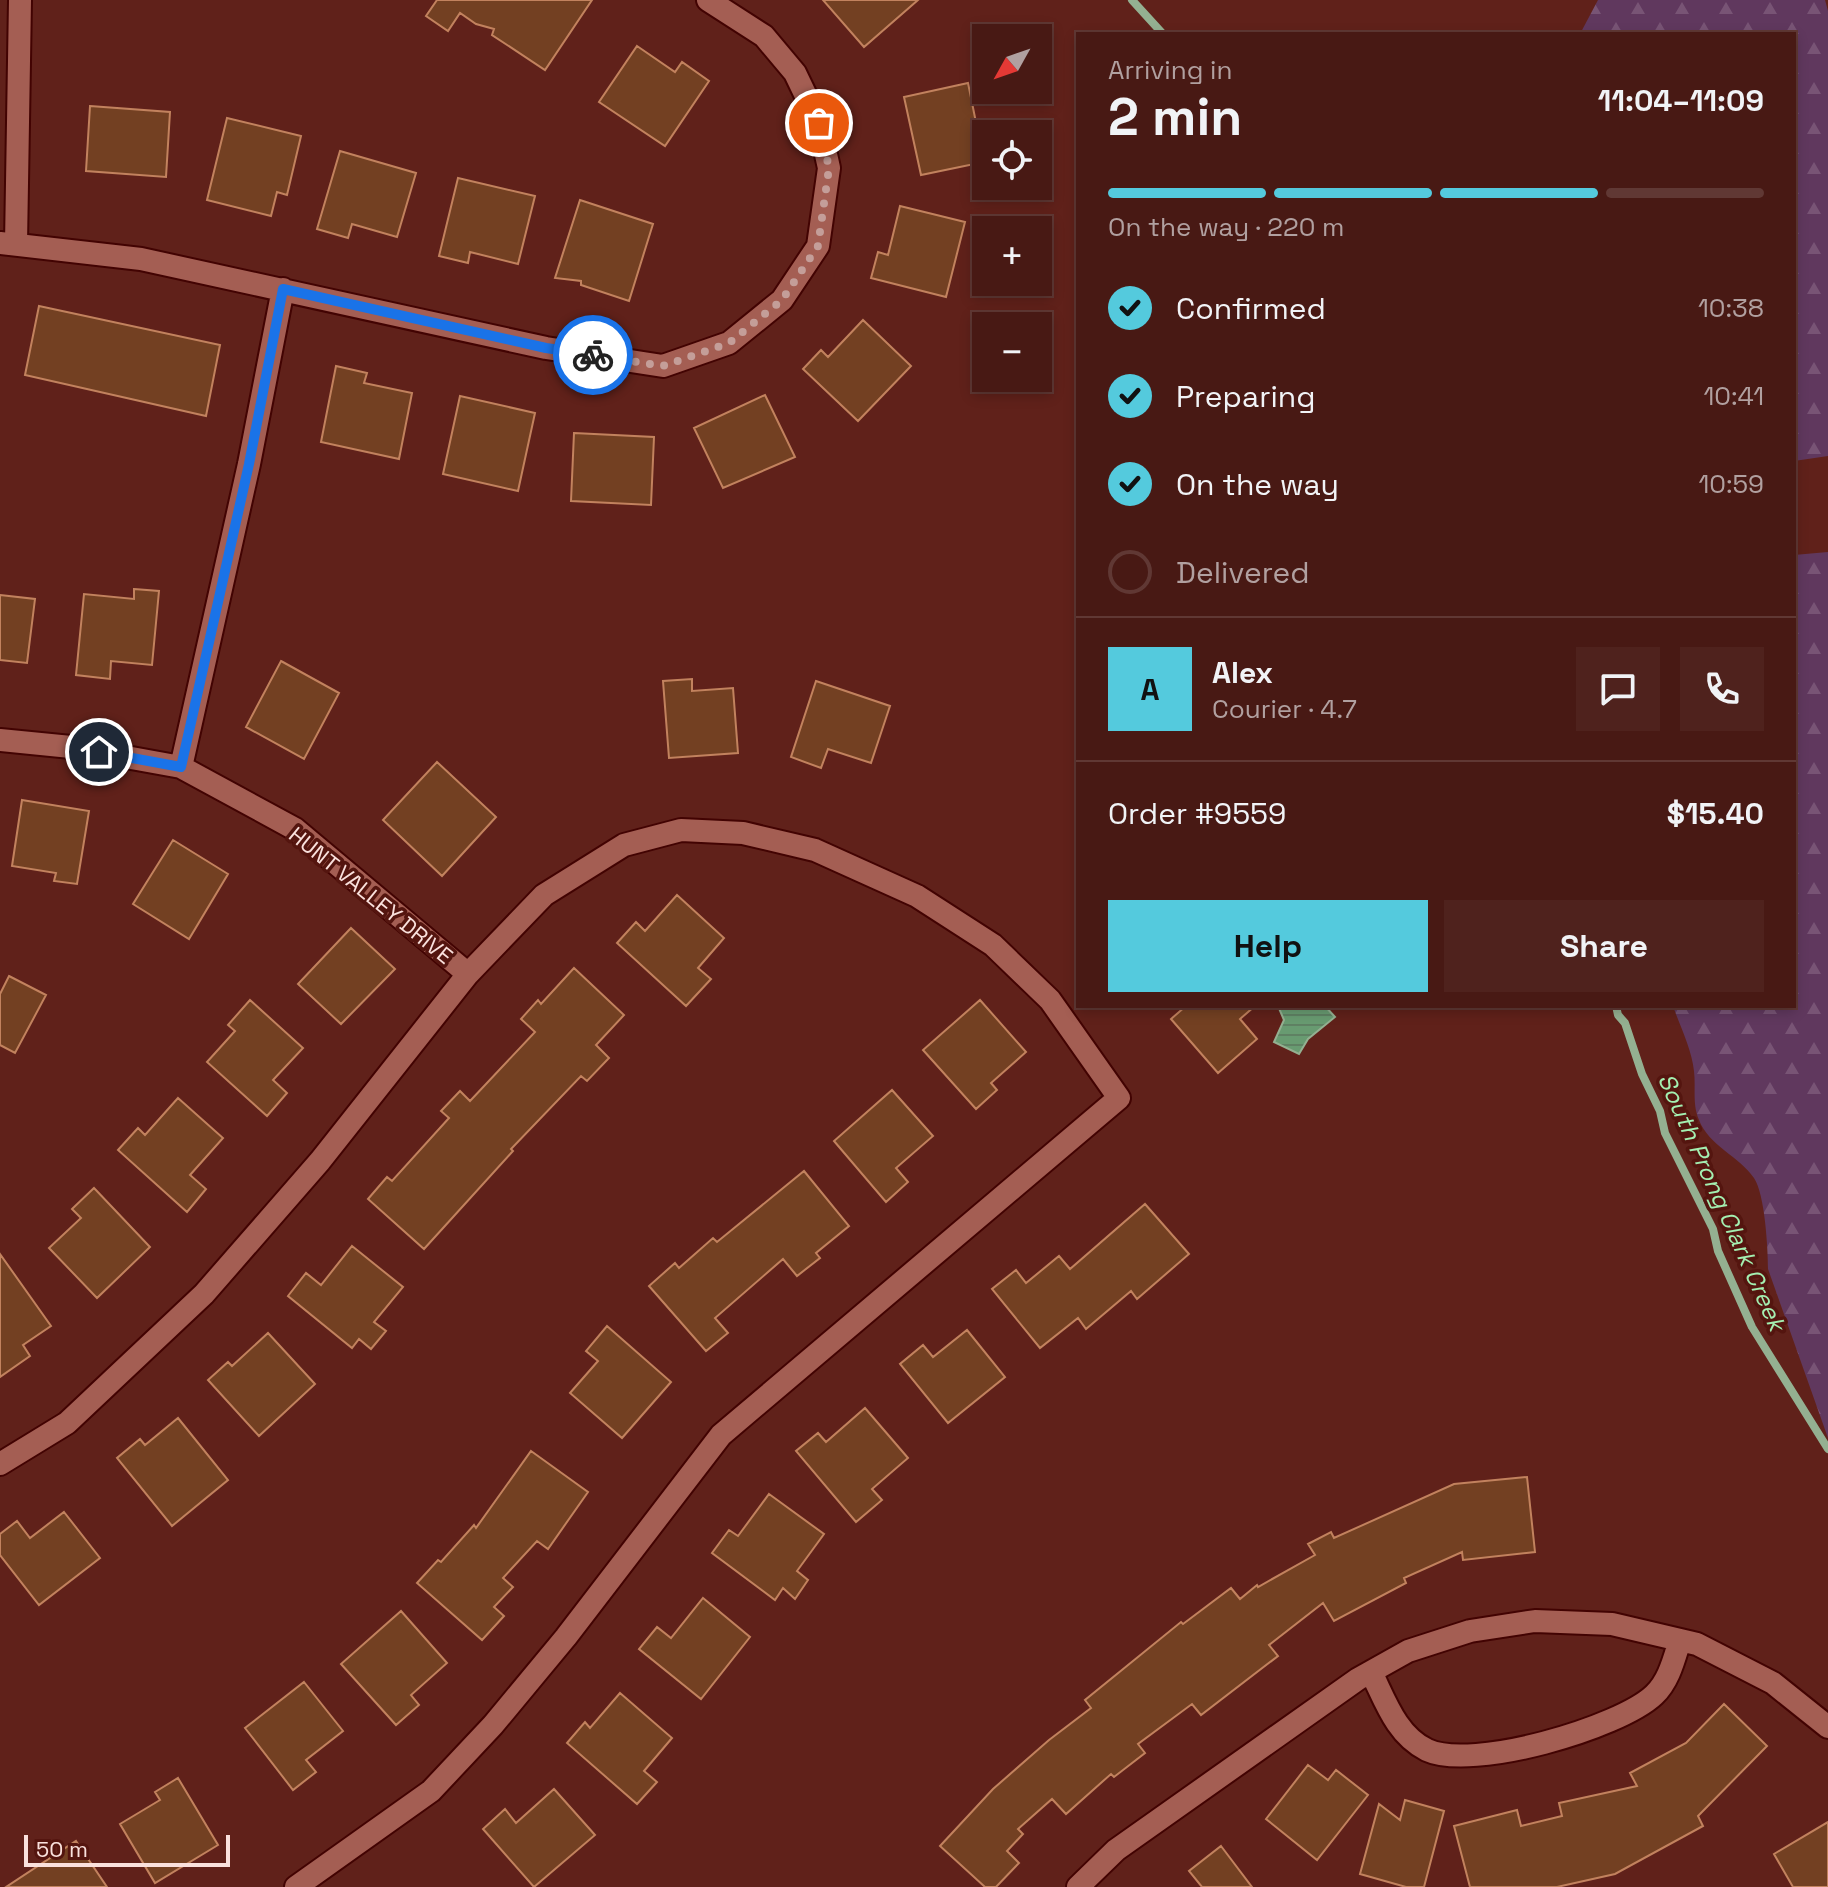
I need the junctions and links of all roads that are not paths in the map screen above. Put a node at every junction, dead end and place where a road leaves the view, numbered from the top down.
1 (20, 0) edge
2 (708, 0) edge
3 (8, 243) edge
4 (283, 289) junction
5 (0, 740) edge
6 (181, 767) junction
7 (468, 974) junction
8 (0, 1464) edge
9 (1680, 1640) junction
10 (1371, 1672) junction
11 (1828, 1727) edge
12 (298, 1886) edge
13 (1078, 1887) edge

1 - 3 street
2 - 4 street
3 - 4 street
4 - 6 street
5 - 6 street, HUNT VALLEY DRIVE
6 - 7 street, HUNT VALLEY DRIVE
7 - 8 street
7 - 12 street
9 - 10 street
9 - 10 street
9 - 11 street
10 - 13 street

